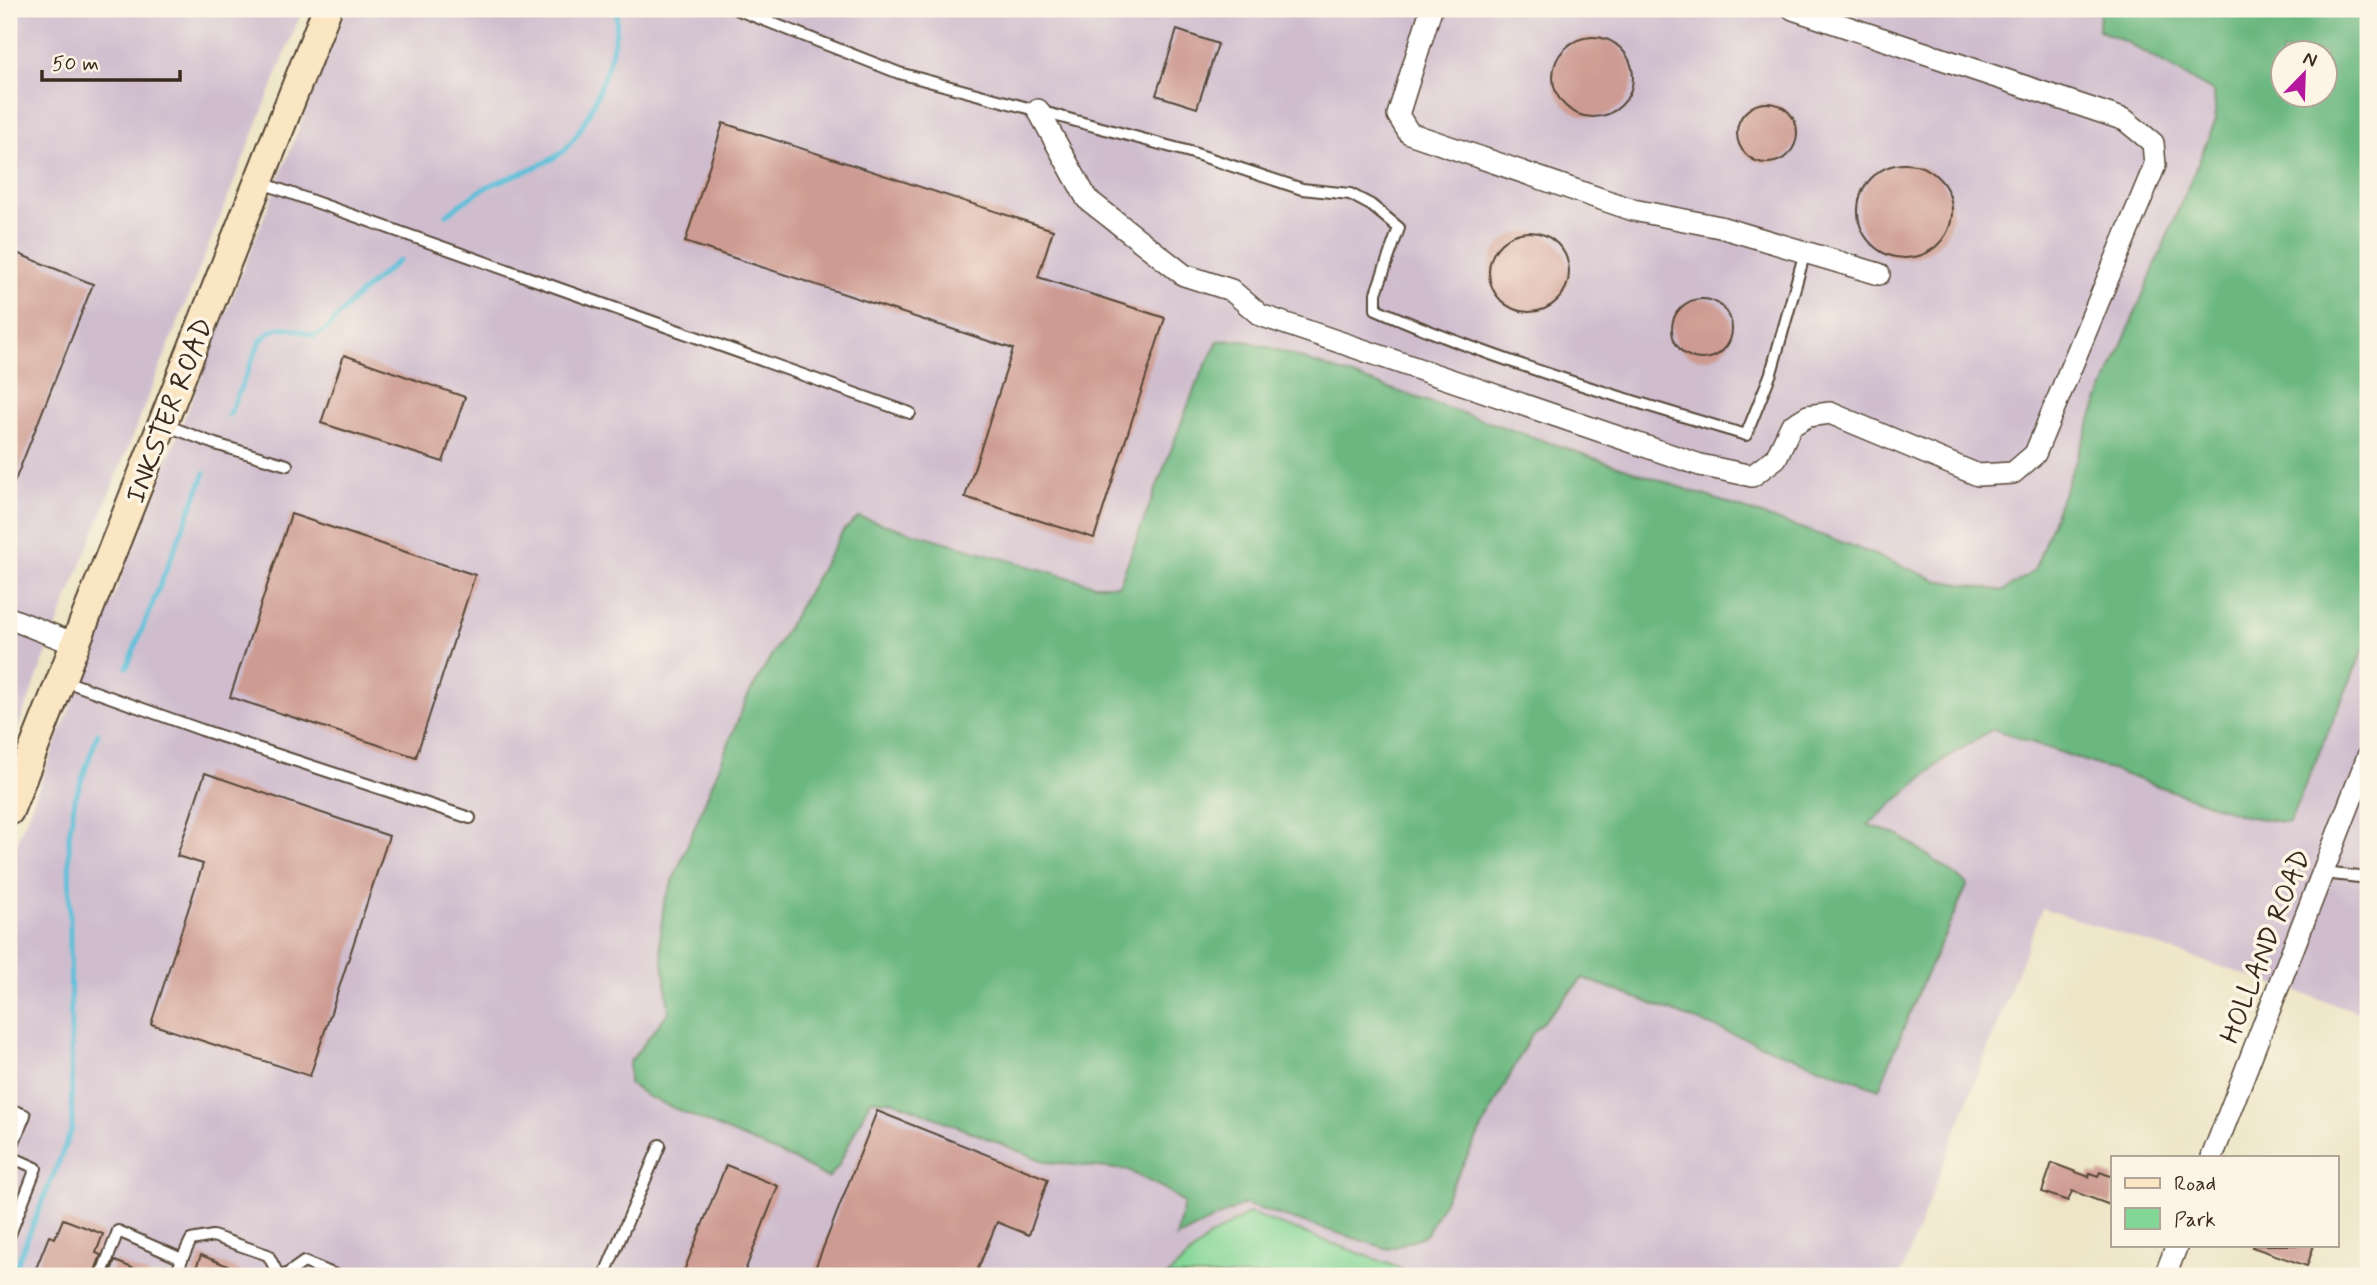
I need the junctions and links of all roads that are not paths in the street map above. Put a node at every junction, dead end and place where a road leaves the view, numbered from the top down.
1 (327, 9) edge
2 (1431, 9) edge
3 (1793, 9) edge
4 (740, 10) edge
5 (1038, 110) junction
6 (259, 182) junction
7 (1805, 252) junction
8 (1880, 274) dead end
9 (910, 413) dead end
10 (163, 424) junction
11 (287, 465) dead end
12 (9, 618) edge
13 (75, 644) junction
14 (61, 680) junction
15 (2368, 756) edge
16 (9, 811) edge
17 (470, 818) dead end
18 (2323, 873) junction
19 (2368, 878) edge
20 (9, 1109) edge
21 (660, 1145) dead end
22 (9, 1155) edge
23 (2211, 1156) edge
24 (9, 1237) edge
25 (2177, 1246) edge
26 (182, 1259) junction
27 (101, 1276) edge
28 (176, 1276) edge
29 (279, 1276) edge
30 (284, 1276) edge
31 (338, 1276) edge
32 (604, 1276) edge
33 (2165, 1276) edge

1 - 6 street, INKSTER ROAD
2 - 7 street
3 - 5 street
4 - 5 lane
5 - 7 lane
6 - 9 lane
6 - 10 street, INKSTER ROAD
7 - 8 street
10 - 11 lane
10 - 13 street, INKSTER ROAD
12 - 13 street
13 - 14 street, INKSTER ROAD
14 - 16 street, INKSTER ROAD
14 - 17 lane
15 - 18 street, HOLLAND ROAD
18 - 19 lane
18 - 23 street, HOLLAND ROAD
20 - 22 lane
21 - 32 lane
22 - 24 lane
25 - 33 street
26 - 27 lane
26 - 28 lane
26 - 29 lane
30 - 31 lane

